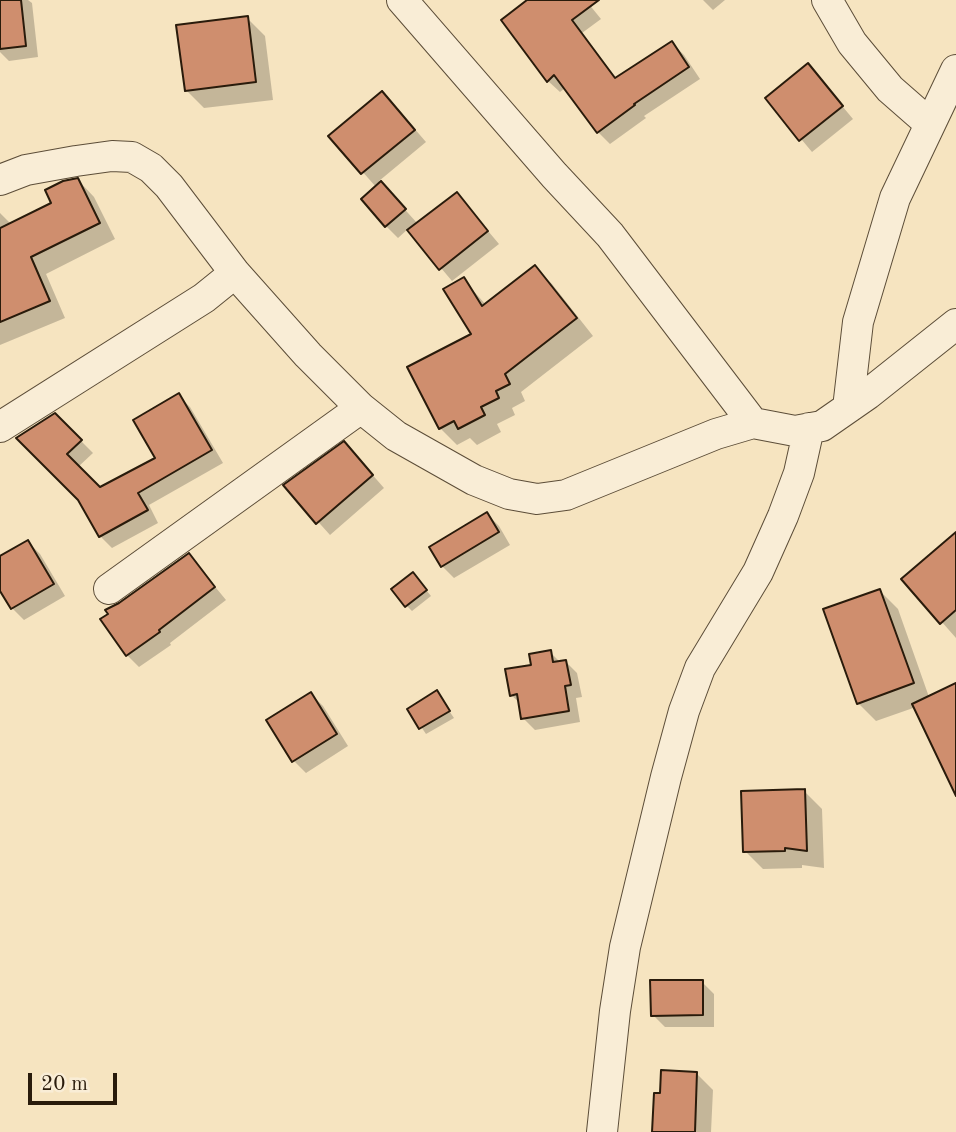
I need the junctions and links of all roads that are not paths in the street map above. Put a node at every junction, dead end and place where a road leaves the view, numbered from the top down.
1 (402, 0) edge
2 (827, 0) edge
3 (956, 70) edge
4 (930, 124) junction
5 (0, 180) edge
6 (236, 273) junction
7 (951, 339) edge
8 (361, 408) junction
9 (848, 408) junction
10 (753, 423) junction
11 (0, 427) edge
12 (809, 428) junction
13 (109, 589) dead end
14 (602, 1132) edge

1 - 10 street
2 - 4 street
3 - 4 street
4 - 9 street
5 - 6 street
6 - 8 street
6 - 11 street
7 - 9 street
8 - 10 street
8 - 13 street
9 - 12 street
10 - 12 street
12 - 14 street

